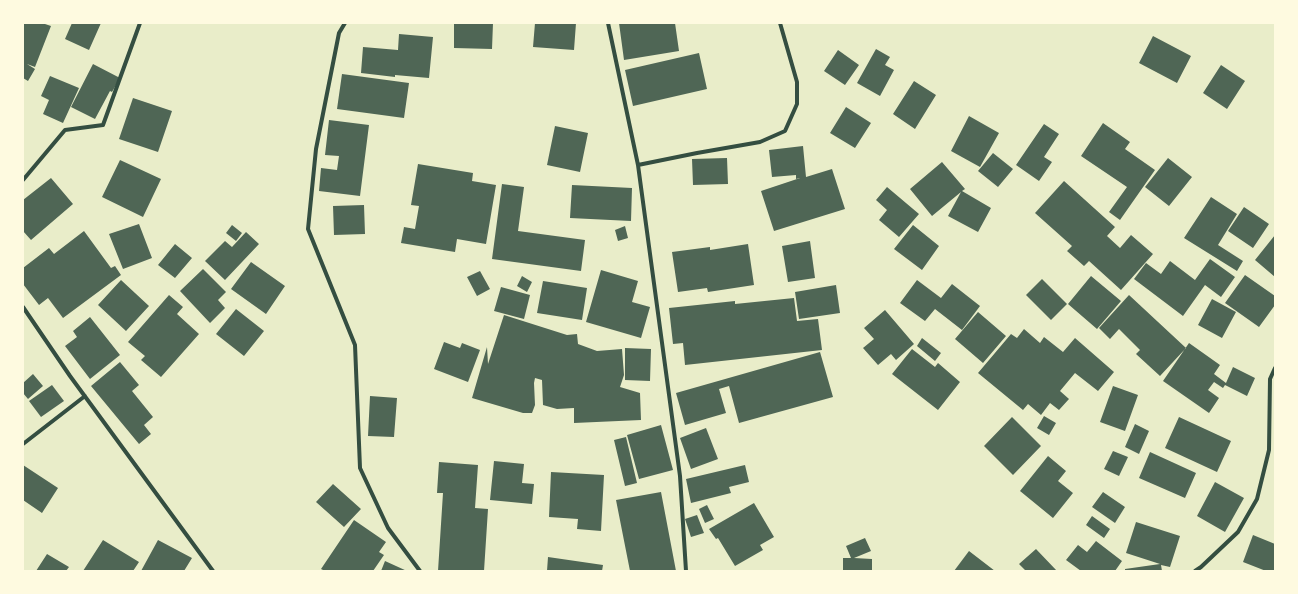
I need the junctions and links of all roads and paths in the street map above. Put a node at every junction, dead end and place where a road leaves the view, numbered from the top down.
1 (140, 23) edge
2 (345, 23) edge
3 (608, 23) edge
4 (780, 23) edge
5 (638, 165) junction
6 (23, 180) edge
7 (23, 307) edge
8 (1275, 368) edge
9 (85, 396) junction
10 (23, 444) edge
11 (213, 571) edge
12 (420, 571) edge
13 (686, 571) edge
14 (1195, 571) edge

1 - 6 street
2 - 12 street
3 - 5 street
4 - 5 street
5 - 13 street
7 - 9 street
8 - 14 street
9 - 10 street
9 - 11 street

